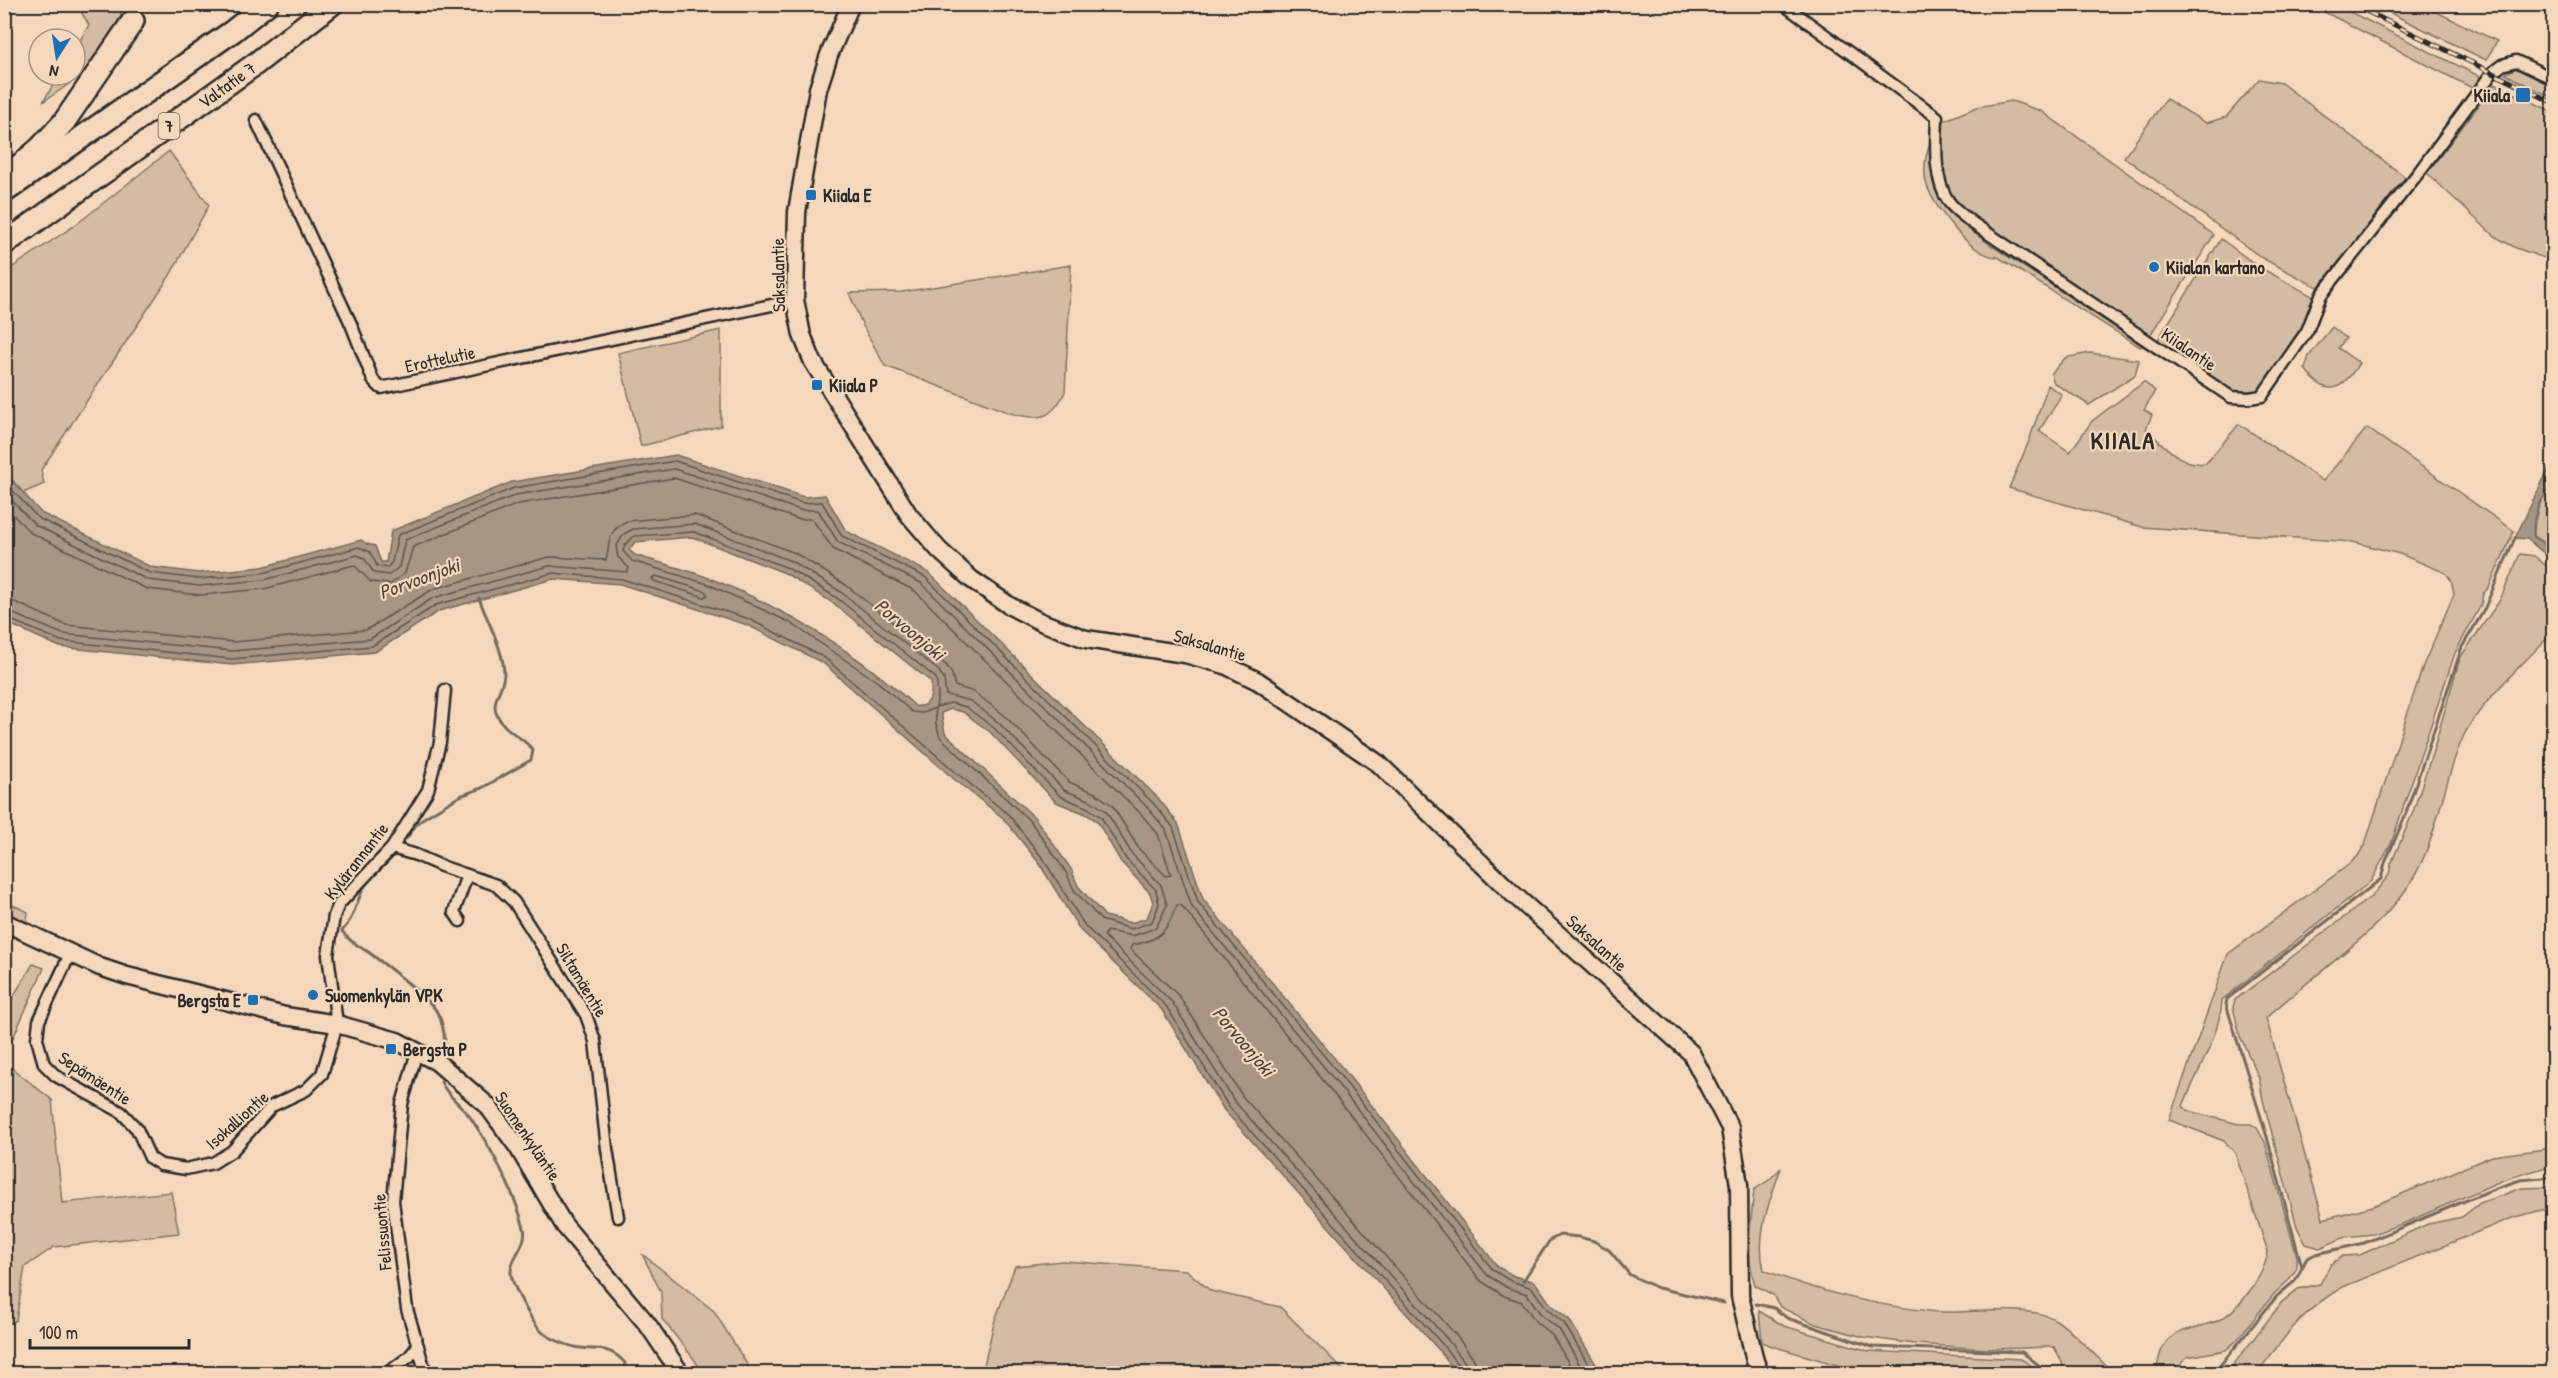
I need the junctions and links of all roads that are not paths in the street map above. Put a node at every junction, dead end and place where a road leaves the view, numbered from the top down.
1 (267, 4) edge
2 (332, 4) edge
3 (851, 4) edge
4 (1783, 4) edge
5 (133, 21) dead end
6 (2553, 79) edge
7 (256, 120) dead end
8 (4, 178) edge
9 (4, 192) edge
10 (4, 244) edge
11 (795, 300) junction
12 (445, 690) dead end
13 (392, 848) junction
14 (466, 875) junction
15 (460, 921) dead end
16 (4, 922) edge
17 (70, 954) junction
18 (338, 1024) junction
19 (417, 1051) junction
20 (186, 1169) joint
21 (618, 1217) dead end
22 (418, 1347) junction
23 (386, 1374) edge
24 (426, 1374) edge
25 (681, 1374) edge
26 (1760, 1374) edge

1 - 9 highway, 7
2 - 10 highway, Valtatie 7 / 7
3 - 11 street, Saksalantie
4 - 6 street, Kiialantie
5 - 8 highway
7 - 11 street, Erottelutie
11 - 26 street, Saksalantie
12 - 13 street, Kylärannantie
13 - 14 street, Siltamäentie
13 - 18 street, Kylärannantie
14 - 15 street
14 - 21 street, Siltamäentie
16 - 17 street, Suomenkyläntie
17 - 18 street, Suomenkyläntie
17 - 20 street, Sepämäentie
18 - 19 street, Suomenkyläntie
18 - 20 street, Isokalliontie
19 - 22 street, Felissuontie
19 - 25 street, Suomenkyläntie
22 - 23 street
22 - 24 street, Felissuontie

